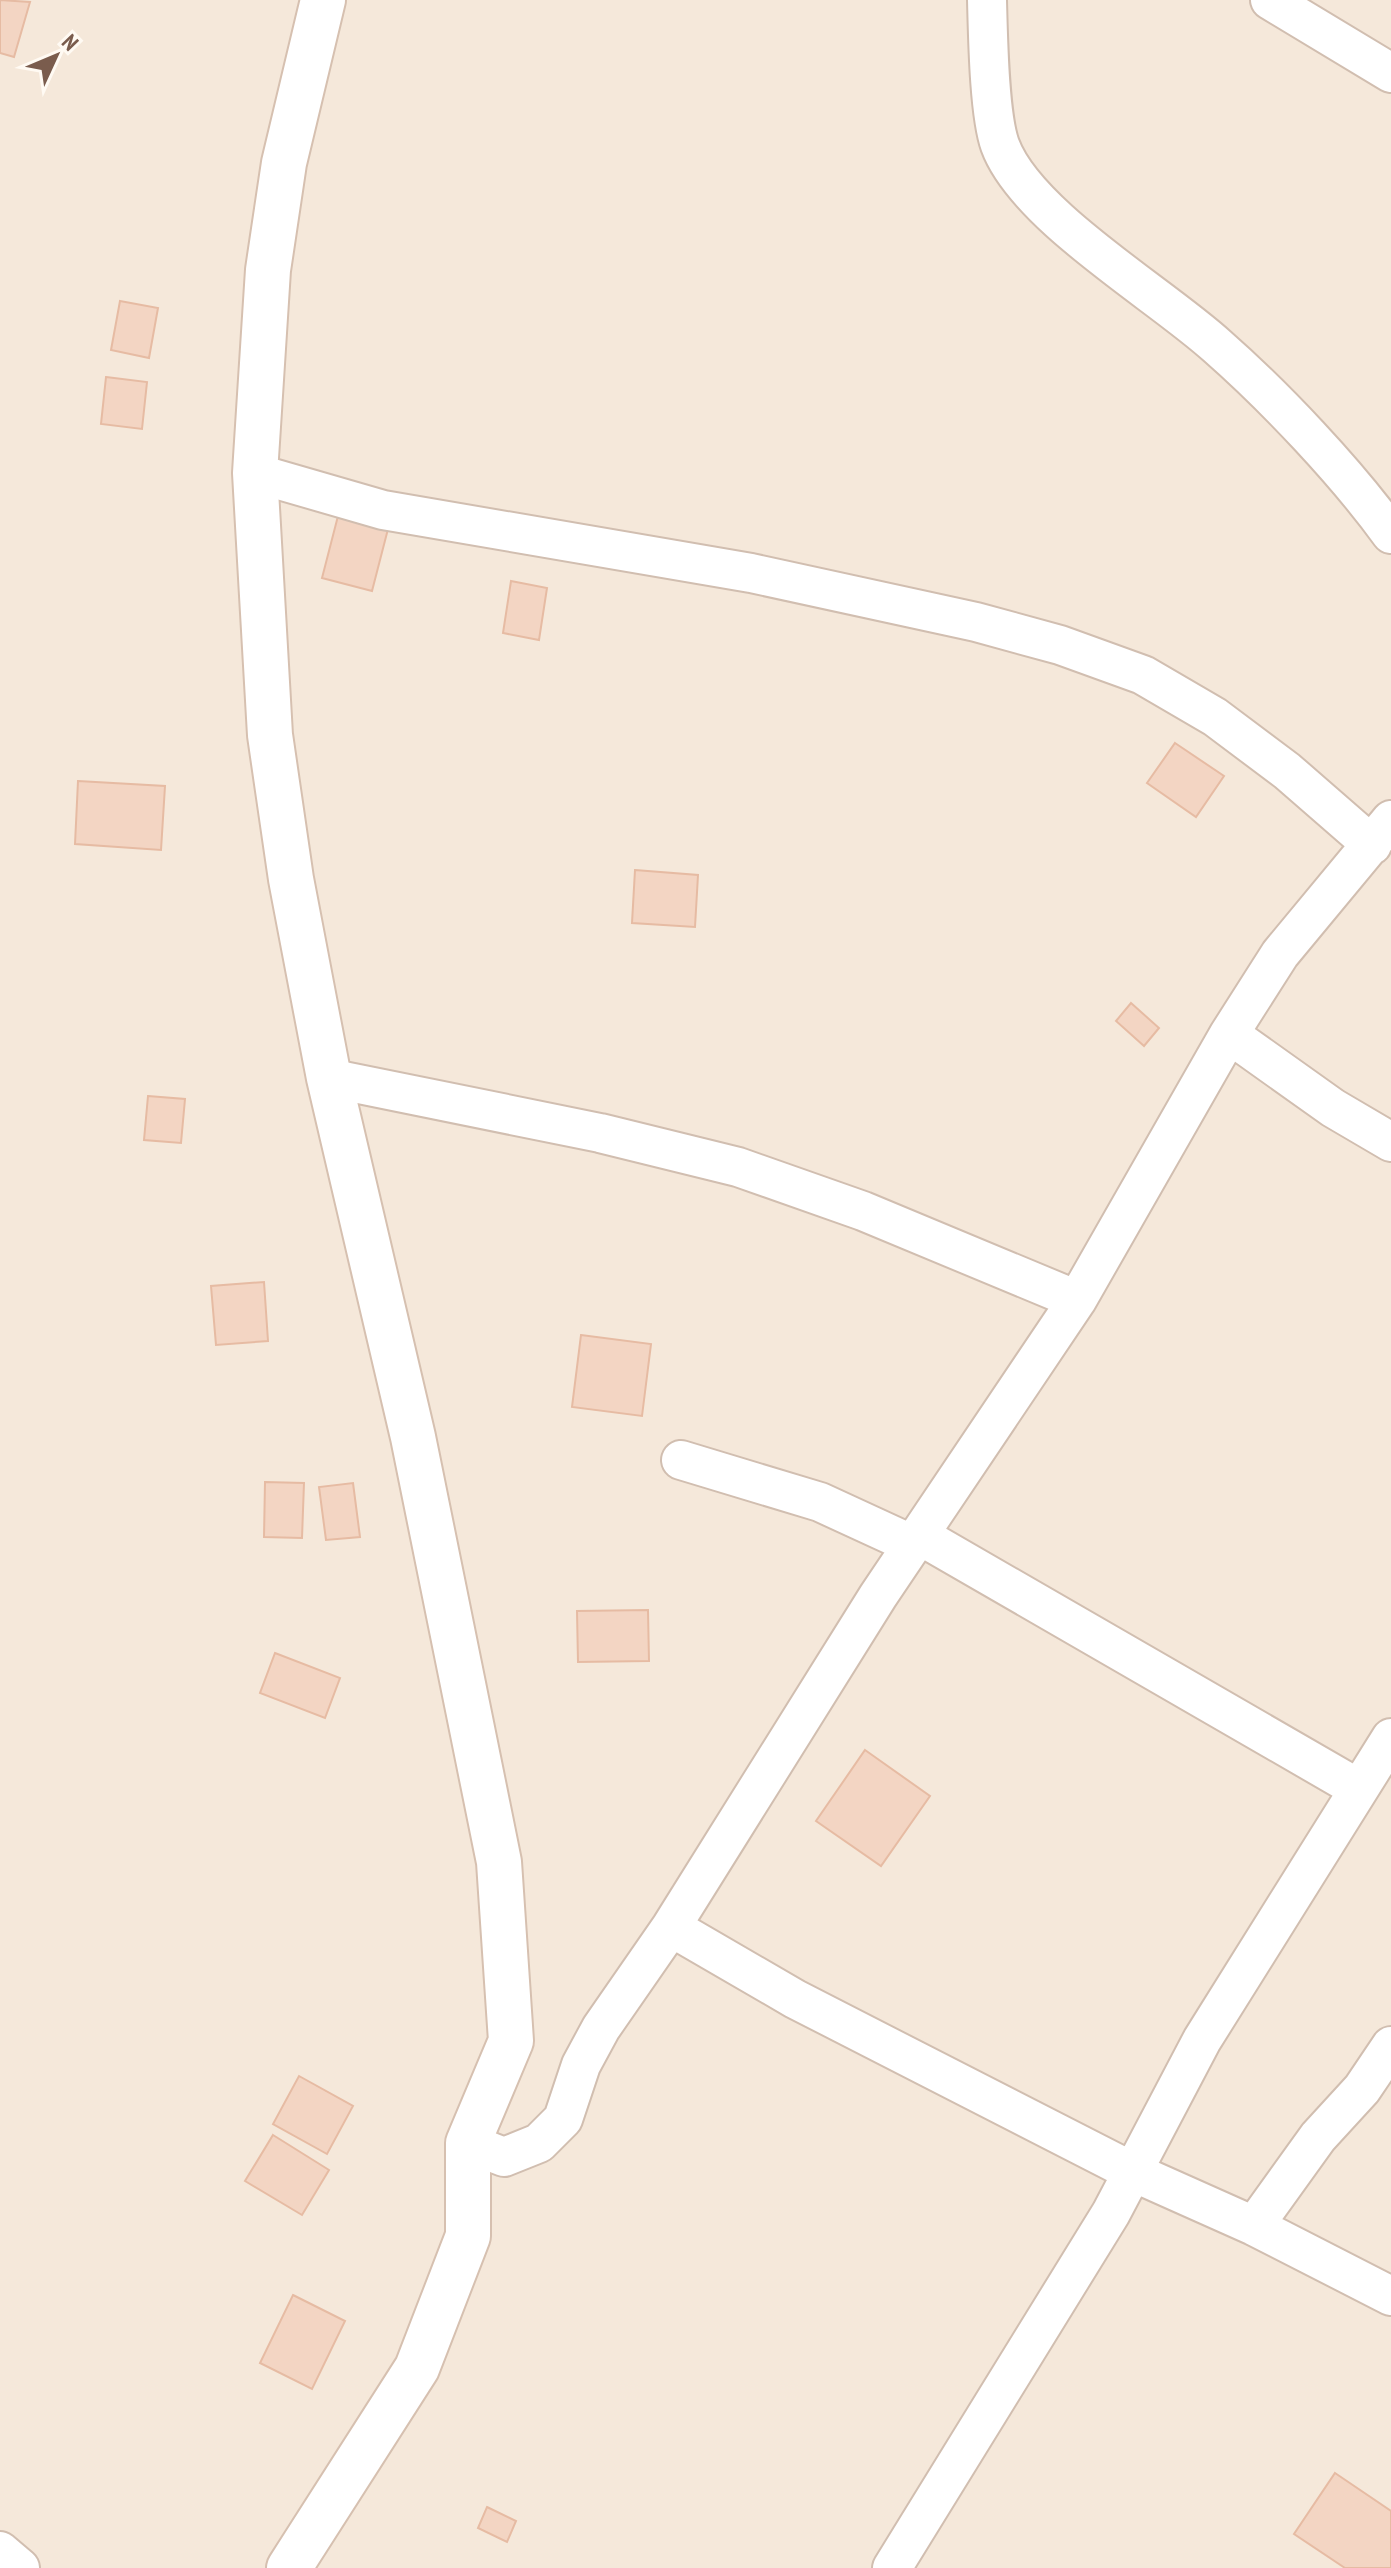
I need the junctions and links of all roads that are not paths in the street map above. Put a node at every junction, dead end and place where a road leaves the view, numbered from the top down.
1 (323, 0) edge
2 (987, 0) edge
3 (1270, 0) edge
4 (1391, 73) edge
5 (255, 473) junction
6 (1391, 534) edge
7 (1381, 833) edge
8 (1229, 1034) junction
9 (329, 1078) junction
10 (1391, 1142) edge
11 (1077, 1300) junction
12 (681, 1460) dead end
13 (919, 1535) junction
14 (1391, 1738) edge
15 (1359, 1789) junction
16 (671, 1927) junction
17 (1391, 2046) edge
18 (468, 2143) junction
19 (1133, 2172) junction
20 (1254, 2226) junction
21 (1391, 2296) edge
22 (0, 2551) edge
23 (20, 2568) edge
24 (289, 2568) edge
25 (892, 2568) edge

1 - 5 main road
2 - 6 street
3 - 4 street
5 - 7 street
5 - 9 main road
7 - 8 street
8 - 10 street
8 - 11 street
9 - 11 street
9 - 18 main road
11 - 13 street
12 - 13 street
13 - 15 street
13 - 16 street
14 - 15 street
15 - 19 street
16 - 18 street
16 - 19 street
17 - 20 street
18 - 24 main road
19 - 20 street
19 - 25 street
20 - 21 street
22 - 23 street

